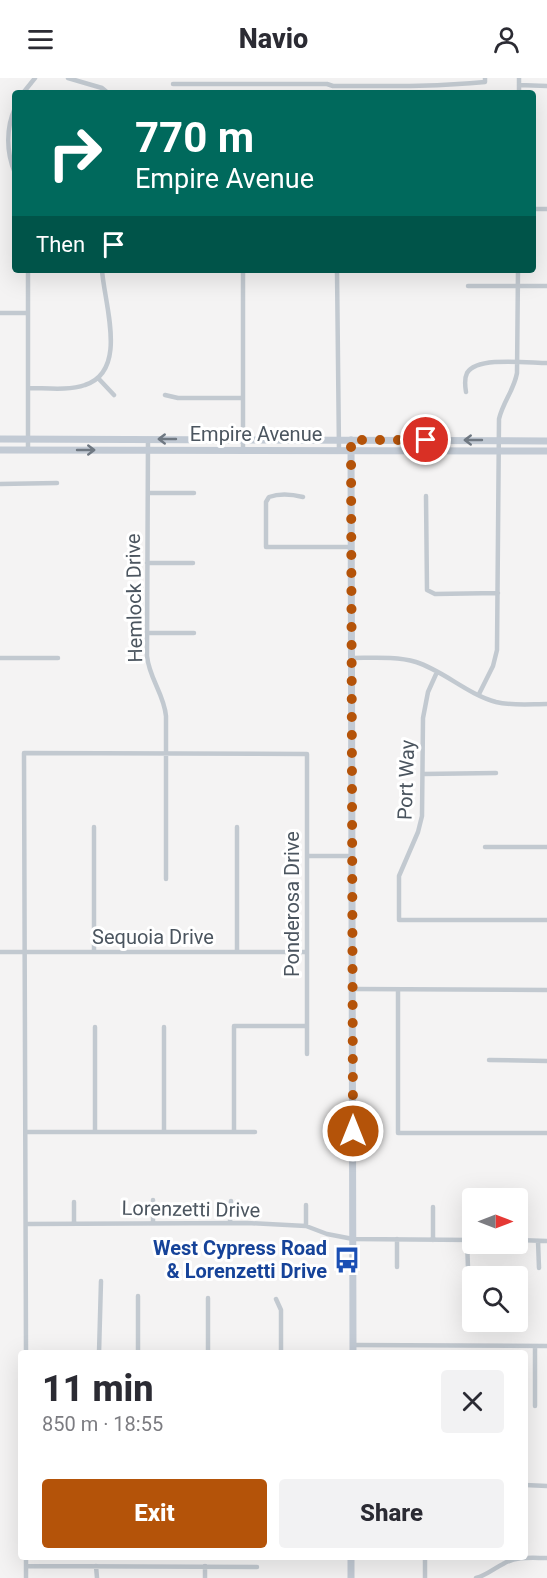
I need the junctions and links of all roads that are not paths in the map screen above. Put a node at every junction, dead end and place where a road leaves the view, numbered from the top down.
1 (35, 78) edge
2 (68, 78) edge
3 (519, 78) edge
4 (485, 80) edge
5 (199, 81) edge
6 (173, 84) dead end
7 (244, 85) junction
8 (519, 86) junction
9 (547, 86) edge
10 (25, 90) edge
11 (104, 90) edge
12 (244, 90) edge
13 (519, 90) edge
14 (12, 118) edge
15 (12, 161) edge
16 (28, 273) edge
17 (102, 273) edge
18 (243, 273) edge
19 (337, 273) edge
20 (518, 273) edge
21 (468, 286) dead end
22 (518, 286) junction
23 (547, 286) edge
24 (0, 313) edge
25 (28, 313) junction
26 (518, 363) junction
27 (547, 363) edge
28 (98, 378) junction
29 (28, 388) junction
30 (466, 392) dead end
31 (114, 395) dead end
32 (165, 395) dead end
33 (243, 398) junction
34 (28, 438) junction
35 (0, 439) edge
36 (148, 439) junction
37 (244, 440) junction
38 (338, 440) junction
39 (351, 440) junction
40 (499, 440) junction
41 (547, 441) edge
42 (0, 450) edge
43 (28, 450) junction
44 (147, 450) junction
45 (243, 451) junction
46 (339, 451) junction
47 (351, 451) junction
48 (498, 451) junction
49 (547, 451) edge
50 (57, 483) dead end
51 (0, 484) edge
52 (148, 493) junction
53 (194, 493) dead end
54 (426, 496) dead end
55 (303, 497) dead end
56 (351, 547) junction
57 (147, 563) junction
58 (194, 563) dead end
59 (498, 593) junction
60 (147, 633) junction
61 (194, 633) dead end
62 (0, 658) edge
63 (58, 658) dead end
64 (351, 658) junction
65 (437, 672) junction
66 (479, 694) junction
67 (547, 704) edge
68 (166, 753) junction
69 (496, 773) dead end
70 (423, 774) junction
71 (94, 827) dead end
72 (237, 827) dead end
73 (485, 847) dead end
74 (547, 847) edge
75 (307, 856) junction
76 (352, 856) junction
77 (166, 879) dead end
78 (547, 920) edge
79 (237, 951) junction
80 (0, 952) edge
81 (24, 952) junction
82 (94, 952) junction
83 (307, 952) junction
84 (353, 989) junction
85 (398, 990) junction
86 (547, 990) edge
87 (306, 1026) junction
88 (95, 1027) dead end
89 (164, 1027) dead end
90 (307, 1054) dead end
91 (489, 1060) dead end
92 (547, 1061) edge
93 (26, 1132) junction
94 (95, 1132) junction
95 (164, 1132) junction
96 (234, 1132) junction
97 (255, 1132) dead end
98 (547, 1133) edge
99 (153, 1200) dead end
100 (231, 1201) dead end
101 (74, 1202) dead end
102 (306, 1205) dead end
103 (433, 1208) dead end
104 (153, 1222) junction
105 (230, 1222) junction
106 (26, 1224) junction
107 (74, 1224) junction
108 (306, 1226) junction
109 (353, 1239) junction
110 (397, 1239) junction
111 (433, 1240) junction
112 (462, 1240) edge
113 (528, 1240) edge
114 (538, 1241) junction
115 (547, 1241) edge
116 (397, 1267) dead end
117 (539, 1268) dead end
118 (100, 1281) dead end
119 (138, 1296) dead end
120 (208, 1298) dead end
121 (276, 1299) dead end
122 (397, 1346) junction
123 (466, 1346) junction
124 (535, 1346) junction
125 (547, 1346) edge
126 (353, 1349) edge
127 (27, 1350) edge
128 (99, 1350) edge
129 (138, 1350) edge
130 (208, 1350) edge
131 (281, 1350) edge
132 (397, 1350) edge
133 (466, 1350) edge
134 (535, 1406) dead end
135 (528, 1485) edge
136 (547, 1486) edge
137 (547, 1558) edge
138 (528, 1559) edge
139 (26, 1560) edge
140 (351, 1560) edge
141 (425, 1560) edge
142 (512, 1560) edge
143 (26, 1566) junction
144 (96, 1566) junction
145 (205, 1566) junction
146 (257, 1567) dead end
147 (486, 1577) edge
148 (26, 1578) edge
149 (96, 1578) edge
150 (205, 1578) edge
151 (351, 1578) edge
152 (425, 1578) edge
153 (476, 1578) edge

1 - 10 street
2 - 11 street
3 - 8 street
4 - 7 street
5 - 6 street
5 - 7 street
7 - 12 street
8 - 9 street
8 - 13 street
14 - 15 street
16 - 25 street
17 - 28 street
18 - 33 street
19 - 38 street
20 - 22 street
21 - 22 street
22 - 23 street
22 - 26 street
24 - 25 street
25 - 29 street
26 - 27 street
26 - 30 street
26 - 40 street
28 - 29 street
28 - 31 street
29 - 34 street
32 - 33 street
33 - 37 street
34 - 35 main road, Empire Avenue
34 - 36 main road, Empire Avenue
34 - 43 street
37 -> 36 main road, Empire Avenue
36 - 44 street, Hemlock Drive
37 - 38 main road, Empire Avenue
37 - 45 street
38 - 39 main road, Empire Avenue
38 - 46 street
40 -> 39 main road, Empire Avenue
39 - 47 main road
40 - 41 main road, Empire Avenue
40 - 48 street
42 - 43 main road, Empire Avenue
43 -> 44 main road, Empire Avenue
44 - 45 main road, Empire Avenue
44 - 52 street, Hemlock Drive
45 - 46 main road, Empire Avenue
46 - 47 main road, Empire Avenue
47 - 48 main road, Empire Avenue
47 - 56 main road
48 - 49 main road, Empire Avenue
48 - 59 street
50 - 51 street
52 - 53 street
52 - 57 street, Hemlock Drive
54 - 59 street
55 - 56 street
56 - 64 main road
57 - 58 street
57 - 60 street, Hemlock Drive
59 - 66 street
60 - 61 street
60 - 68 street, Hemlock Drive
62 - 63 street
64 - 65 street
64 - 76 main road
65 - 66 street
65 - 70 street, Port Way
66 - 67 street
68 - 75 street, Ponderosa Drive
68 - 77 street, Hemlock Drive
68 - 81 street
69 - 70 street
70 - 78 street, Port Way
71 - 82 street
72 - 79 street
73 - 74 street
75 - 76 street
75 - 83 street, Ponderosa Drive
76 - 84 main road
79 - 82 street, Sequoia Drive
79 - 83 street, Sequoia Drive
80 - 81 street, Sequoia Drive
81 - 82 street, Sequoia Drive
81 - 93 street
83 - 87 street, Ponderosa Drive
84 - 85 street
84 - 109 main road
85 - 86 street
85 - 98 street
87 - 90 street, Ponderosa Drive
87 - 96 street
88 - 94 street
89 - 95 street
91 - 92 street
93 - 94 street
93 - 106 street
94 - 95 street
95 - 96 street
96 - 97 street
99 - 104 street
100 - 105 street
101 - 107 street
102 - 108 street
103 - 111 street
104 - 105 street, Lorenzetti Drive
104 - 107 street, Lorenzetti Drive
105 - 108 street, Lorenzetti Drive
106 - 107 street, Lorenzetti Drive
106 - 127 street
108 - 109 street, Lorenzetti Drive
109 - 110 street, Lorenzetti Drive
109 - 126 main road
110 - 111 street, Lorenzetti Drive
110 - 116 street
111 - 112 street, Lorenzetti Drive
113 - 114 street
114 - 115 street
114 - 117 street
118 - 128 street
119 - 129 street
120 - 130 street
121 - 131 street
122 - 123 street
122 - 126 street
122 - 132 street
123 - 124 street
123 - 133 street
124 - 125 street
124 - 134 street
135 - 136 street
137 - 138 street
139 - 143 street
140 - 151 main road
141 - 152 street
142 - 147 street
143 - 144 street
143 - 148 street
144 - 145 street
144 - 149 street
145 - 146 street
145 - 150 street
147 - 153 street

